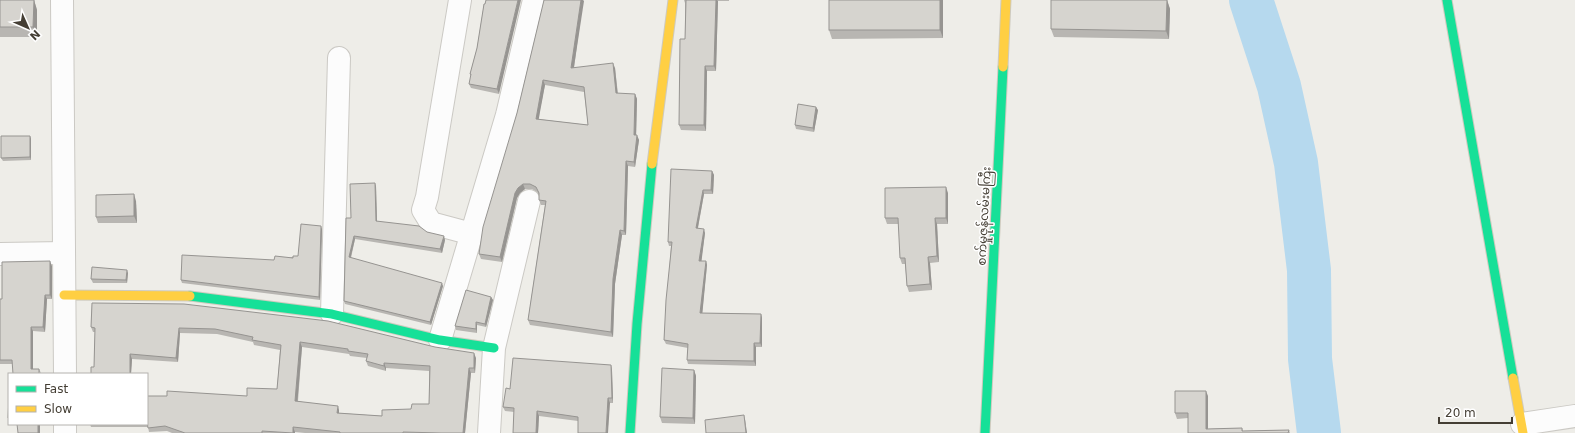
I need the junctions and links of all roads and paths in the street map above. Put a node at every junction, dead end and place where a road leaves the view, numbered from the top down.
1 (62, 0) edge
2 (460, 0) edge
3 (534, 0) edge
4 (672, 0) edge
5 (1006, 0) edge
6 (1447, 0) edge
7 (339, 58) dead end
8 (529, 201) dead end
9 (472, 234) junction
10 (64, 253) junction
11 (0, 254) edge
12 (64, 295) junction
13 (332, 314) junction
14 (440, 340) junction
15 (494, 348) junction
16 (65, 373) edge
17 (1575, 416) edge
18 (1523, 428) edge
19 (489, 433) edge
20 (630, 433) edge
21 (986, 433) edge

1 - 10 street
2 - 9 street
3 - 9 street
4 - 20 street
5 - 21 street, စက်မှုဇုန်လမ်းမကြီး
6 - 18 street
7 - 13 street
8 - 15 street
9 - 14 street
10 - 11 street
10 - 12 street
12 - 13 street
12 - 16 street
13 - 14 street
14 - 15 street
15 - 19 street
17 - 18 street

